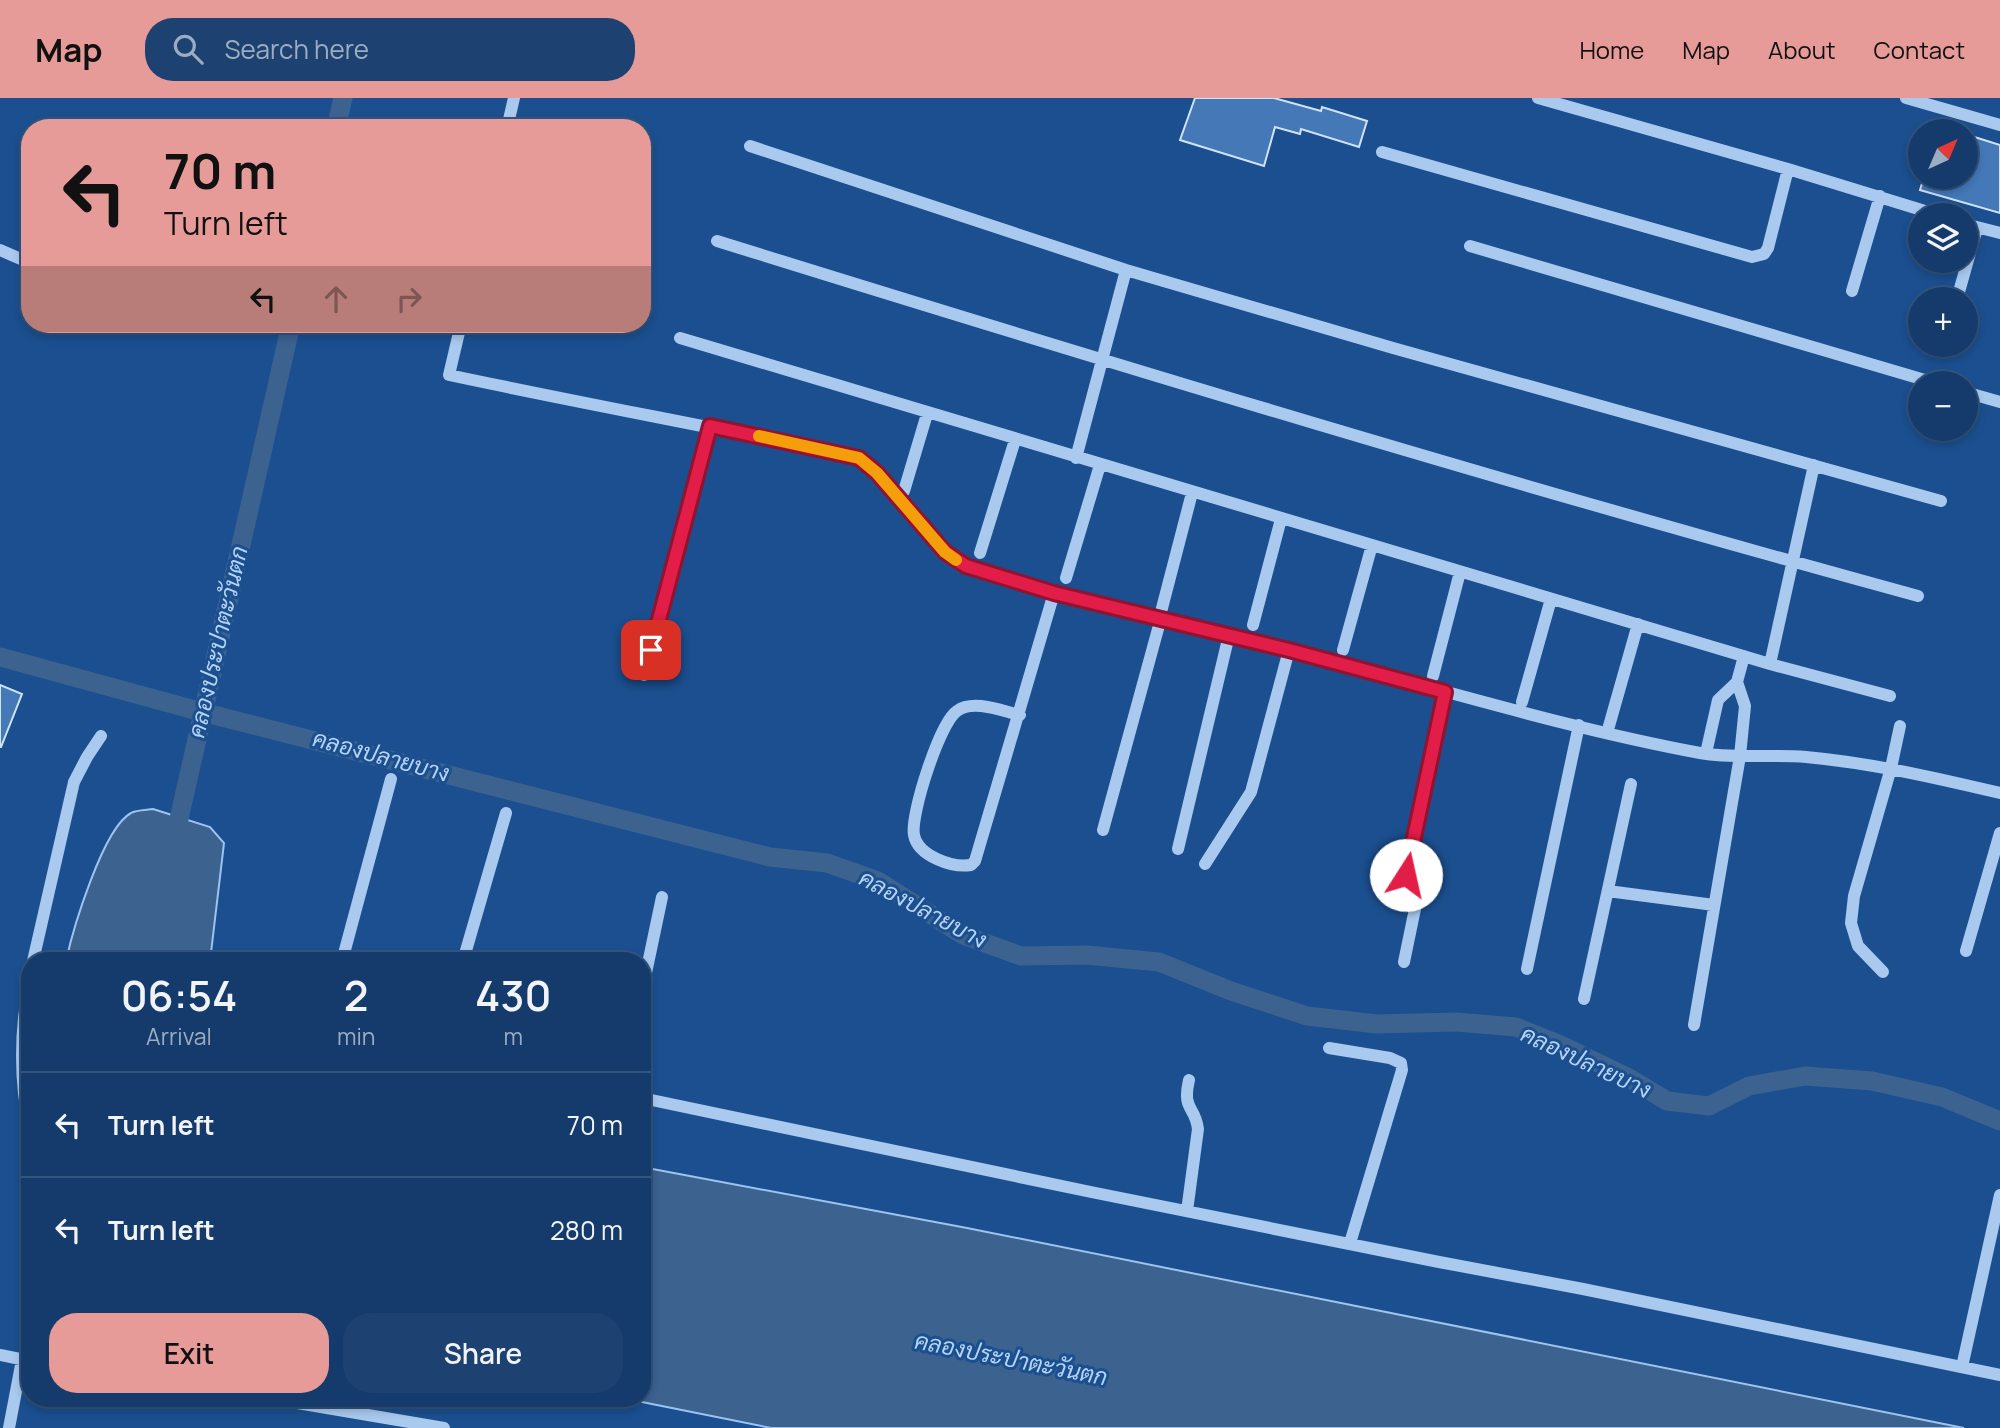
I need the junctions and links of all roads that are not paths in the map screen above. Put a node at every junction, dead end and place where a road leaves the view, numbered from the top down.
1 (514, 98) edge
2 (1538, 98) edge
3 (1906, 98) edge
4 (509, 119) edge
5 (2000, 125) edge
6 (750, 146) dead end
7 (1382, 152) dead end
8 (1788, 169) junction
9 (1880, 196) junction
10 (1908, 205) edge
11 (1978, 228) edge
12 (2000, 233) edge
13 (717, 241) dead end
14 (1470, 246) dead end
15 (0, 250) edge
16 (21, 260) edge
17 (1126, 270) junction
18 (1852, 291) dead end
19 (459, 333) edge
20 (680, 338) dead end
21 (1103, 361) junction
22 (1908, 375) edge
23 (1978, 396) edge
24 (2000, 402) edge
25 (927, 414) junction
26 (710, 426) junction
27 (1015, 440) junction
28 (1076, 458) junction
29 (1100, 465) junction
30 (1814, 465) junction
31 (904, 491) dead end
32 (1192, 493) junction
33 (1941, 501) dead end
34 (1281, 519) junction
35 (1371, 545) junction
36 (980, 553) dead end
37 (1793, 561) junction
38 (1460, 572) junction
39 (1066, 578) dead end
40 (1054, 593) junction
41 (1918, 596) dead end
42 (1551, 599) junction
43 (1161, 615) junction
44 (1638, 624) junction
45 (1253, 625) dead end
46 (1229, 635) junction
47 (1289, 650) junction
48 (1343, 650) dead end
49 (1744, 656) junction
50 (1770, 664) junction
51 (644, 675) dead end
52 (1433, 676) dead end
53 (1737, 682) junction
54 (1445, 692) junction
55 (1890, 696) dead end
56 (1522, 702) dead end
57 (1020, 715) junction
58 (1579, 726) junction
59 (1609, 726) dead end
60 (1900, 726) dead end
61 (101, 736) dead end
62 (1706, 753) junction
63 (1740, 756) junction
64 (1891, 768) junction
65 (391, 779) dead end
66 (1630, 784) dead end
67 (2000, 793) edge
68 (506, 813) dead end
69 (1103, 830) dead end
70 (2000, 833) edge
71 (1178, 849) dead end
72 (1205, 864) dead end
73 (1608, 891) junction
74 (662, 897) dead end
75 (1714, 905) junction
76 (1966, 951) dead end
77 (35, 952) edge
78 (344, 952) edge
79 (466, 952) edge
80 (650, 952) edge
81 (1404, 962) dead end
82 (1527, 969) dead end
83 (1883, 972) dead end
84 (1584, 999) dead end
85 (1694, 1025) dead end
86 (1329, 1048) dead end
87 (1189, 1080) dead end
88 (651, 1100) edge
89 (2000, 1195) edge
90 (1187, 1211) junction
91 (1350, 1243) junction
92 (0, 1355) edge
93 (21, 1359) edge
94 (1962, 1367) junction
95 (2000, 1375) edge
96 (21, 1380) edge
97 (321, 1407) edge
98 (9, 1428) edge
99 (444, 1428) edge

1 - 4 street
2 - 8 street
3 - 5 street
6 - 17 street
7 - 8 street
8 - 9 street
9 - 10 street
9 - 18 street
11 - 12 street
13 - 21 street
14 - 22 street
15 - 16 street
17 - 21 street
17 - 30 street
19 - 26 street
20 - 25 street
21 - 28 street
21 - 37 street
23 - 24 street
25 - 27 street
25 - 31 street
26 - 40 street
26 - 51 street
27 - 28 street
27 - 36 street
28 - 29 street
29 - 32 street
29 - 39 street
30 - 33 street
30 - 37 street
32 - 34 street
32 - 43 street
34 - 35 street
34 - 45 street
35 - 38 street
35 - 48 street
37 - 41 street
37 - 50 street
38 - 42 street
38 - 52 street
40 - 43 street
40 - 57 street
42 - 44 street
42 - 56 street
43 - 46 street
43 - 69 street
44 - 49 street
44 - 59 street
46 - 47 street
46 - 71 street
47 - 54 street
47 - 72 street
49 - 50 street
49 - 53 street
50 - 55 street
53 - 62 street
53 - 63 street
54 - 58 street
54 - 81 street
57 - 57 street
58 - 62 street
58 - 82 street
60 - 64 street
61 - 77 street
62 - 63 street
63 - 64 street
63 - 75 street
64 - 67 street
64 - 83 street
65 - 78 street
66 - 73 street
68 - 79 street
70 - 76 street
73 - 75 street
73 - 84 street
74 - 80 street
75 - 85 street
86 - 91 street
87 - 90 street
88 - 90 street
89 - 94 street
90 - 91 street
91 - 94 street
92 - 93 street
94 - 95 street
96 - 98 street
97 - 99 street

